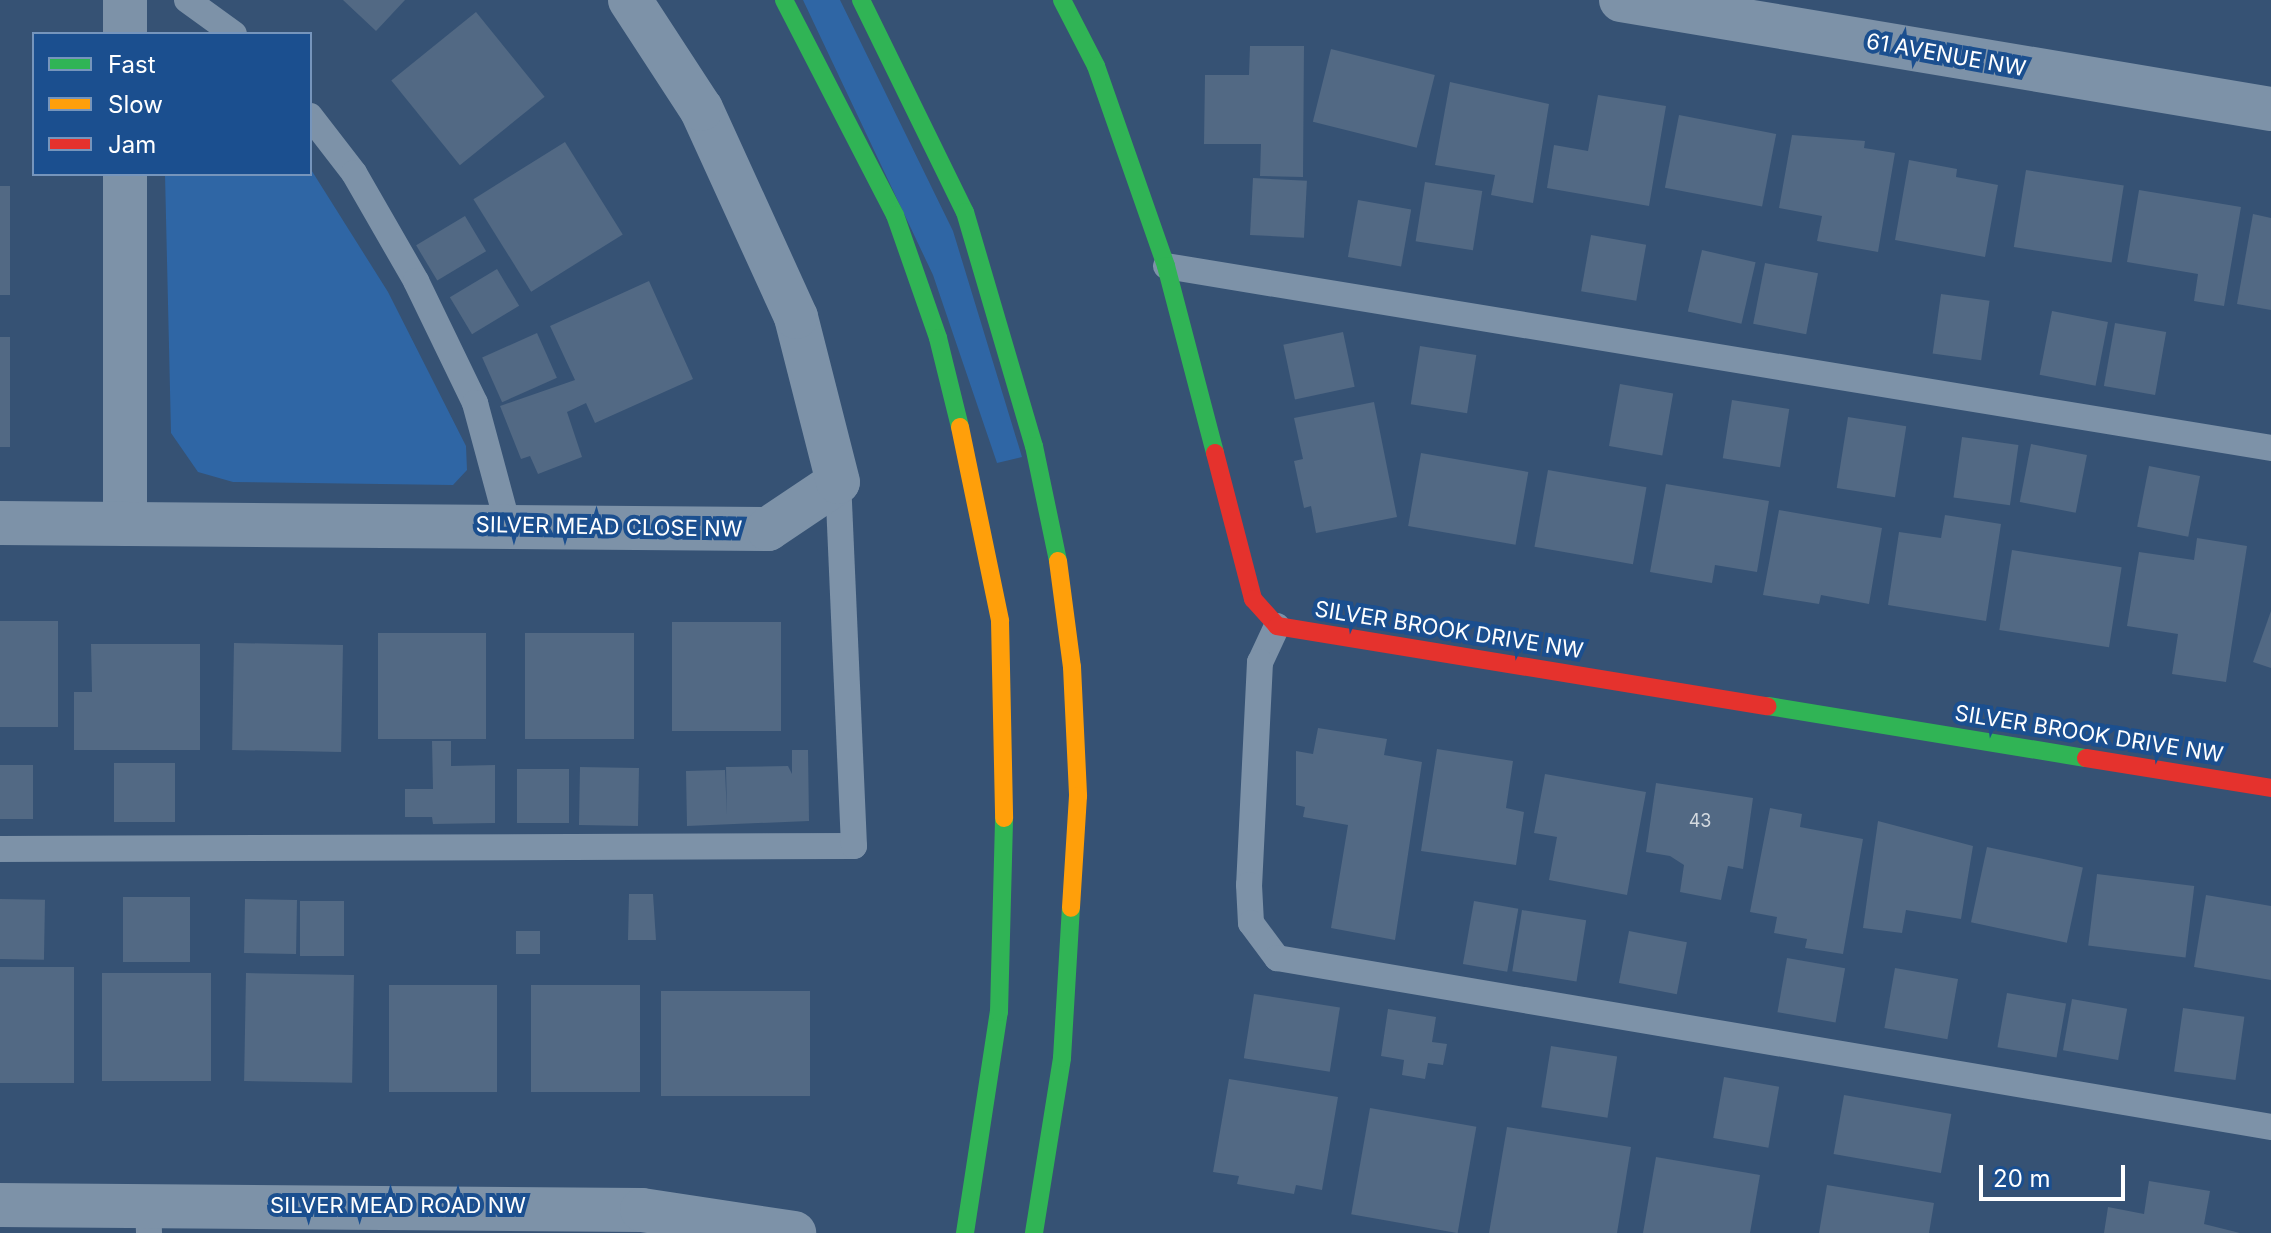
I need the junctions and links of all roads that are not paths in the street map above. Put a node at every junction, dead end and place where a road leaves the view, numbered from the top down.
1 (125, 0) edge
2 (187, 0) edge
3 (630, 0) edge
4 (784, 0) edge
5 (861, 0) edge
6 (1062, 0) edge
7 (1621, 0) edge
8 (125, 32) edge
9 (231, 32) edge
10 (2271, 109) edge
11 (312, 119) edge
12 (125, 176) edge
13 (1166, 266) junction
14 (2271, 448) edge
15 (838, 482) junction
16 (0, 523) edge
17 (125, 524) junction
18 (508, 525) junction
19 (1277, 626) junction
20 (2271, 788) edge
21 (0, 849) edge
22 (2271, 1127) edge
23 (0, 1205) edge
24 (149, 1219) edge
25 (794, 1233) edge
26 (965, 1233) edge
27 (1034, 1233) edge

1 - 8 street
2 - 9 lane
3 - 15 street
4 - 26 street
5 - 27 street
6 - 13 street
7 - 10 street, 61 AVENUE NW
11 - 18 lane
12 - 17 street
13 - 14 lane
13 - 19 street
15 - 18 street, SILVER MEAD CLOSE NW
15 - 21 lane
16 - 17 street, SILVER MEAD CLOSE NW
17 - 18 street, SILVER MEAD CLOSE NW
19 - 20 street, SILVER BROOK DRIVE NW
19 - 22 lane
23 - 24 street, SILVER MEAD ROAD NW
24 - 25 street, SILVER MEAD ROAD NW

